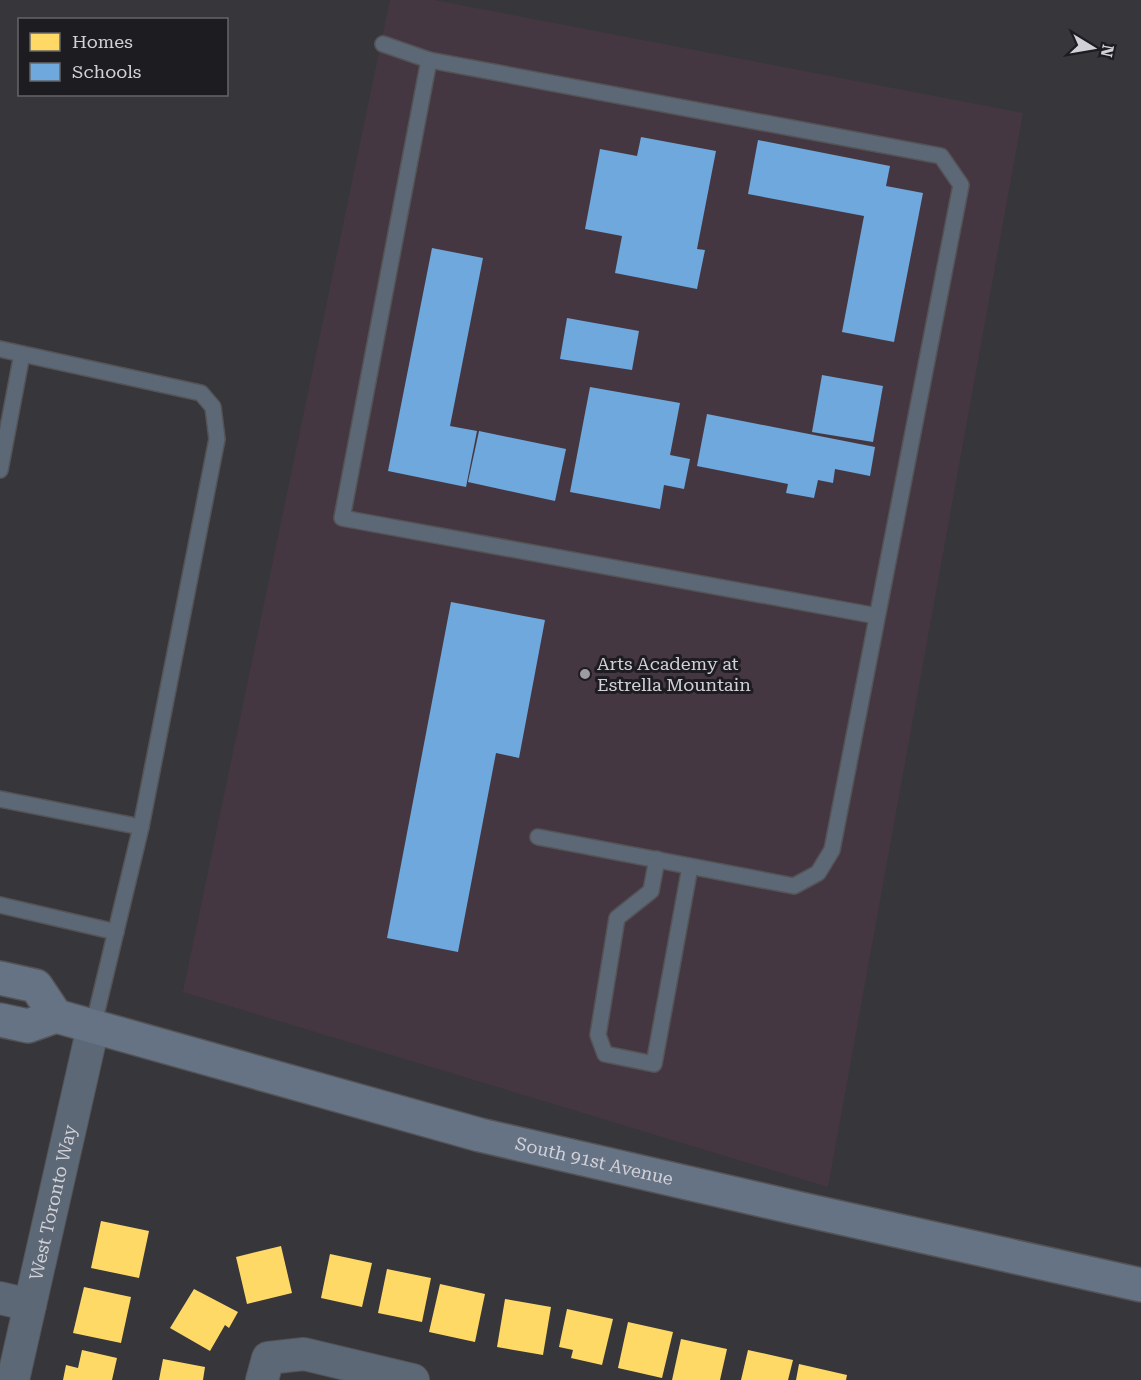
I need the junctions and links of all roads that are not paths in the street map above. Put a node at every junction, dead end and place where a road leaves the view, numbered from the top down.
1 (384, 44) dead end
2 (429, 60) junction
3 (0, 349) edge
4 (21, 354) junction
5 (0, 470) edge
6 (877, 616) junction
7 (0, 798) edge
8 (141, 827) junction
9 (538, 837) dead end
10 (657, 859) junction
11 (690, 867) junction
12 (0, 905) edge
13 (116, 932) junction
14 (0, 978) edge
15 (56, 1016) junction
16 (0, 1020) edge
17 (93, 1027) junction
18 (1141, 1285) edge
19 (15, 1301) edge
20 (265, 1369) edge
21 (13, 1380) edge
22 (413, 1380) edge

1 - 2 lane
2 - 6 lane
2 - 6 lane
3 - 4 lane
4 - 5 lane
4 - 8 lane
6 - 11 lane
7 - 8 lane
8 - 13 lane
9 - 10 lane
10 - 11 lane
10 - 11 lane
12 - 13 lane
13 - 17 lane
14 - 15 main road
15 - 16 main road
15 - 17 main road, South 91st Avenue
17 - 18 main road, South 91st Avenue
17 - 19 street, West Toronto Way
19 - 21 street, West Toronto Way
20 - 22 street

